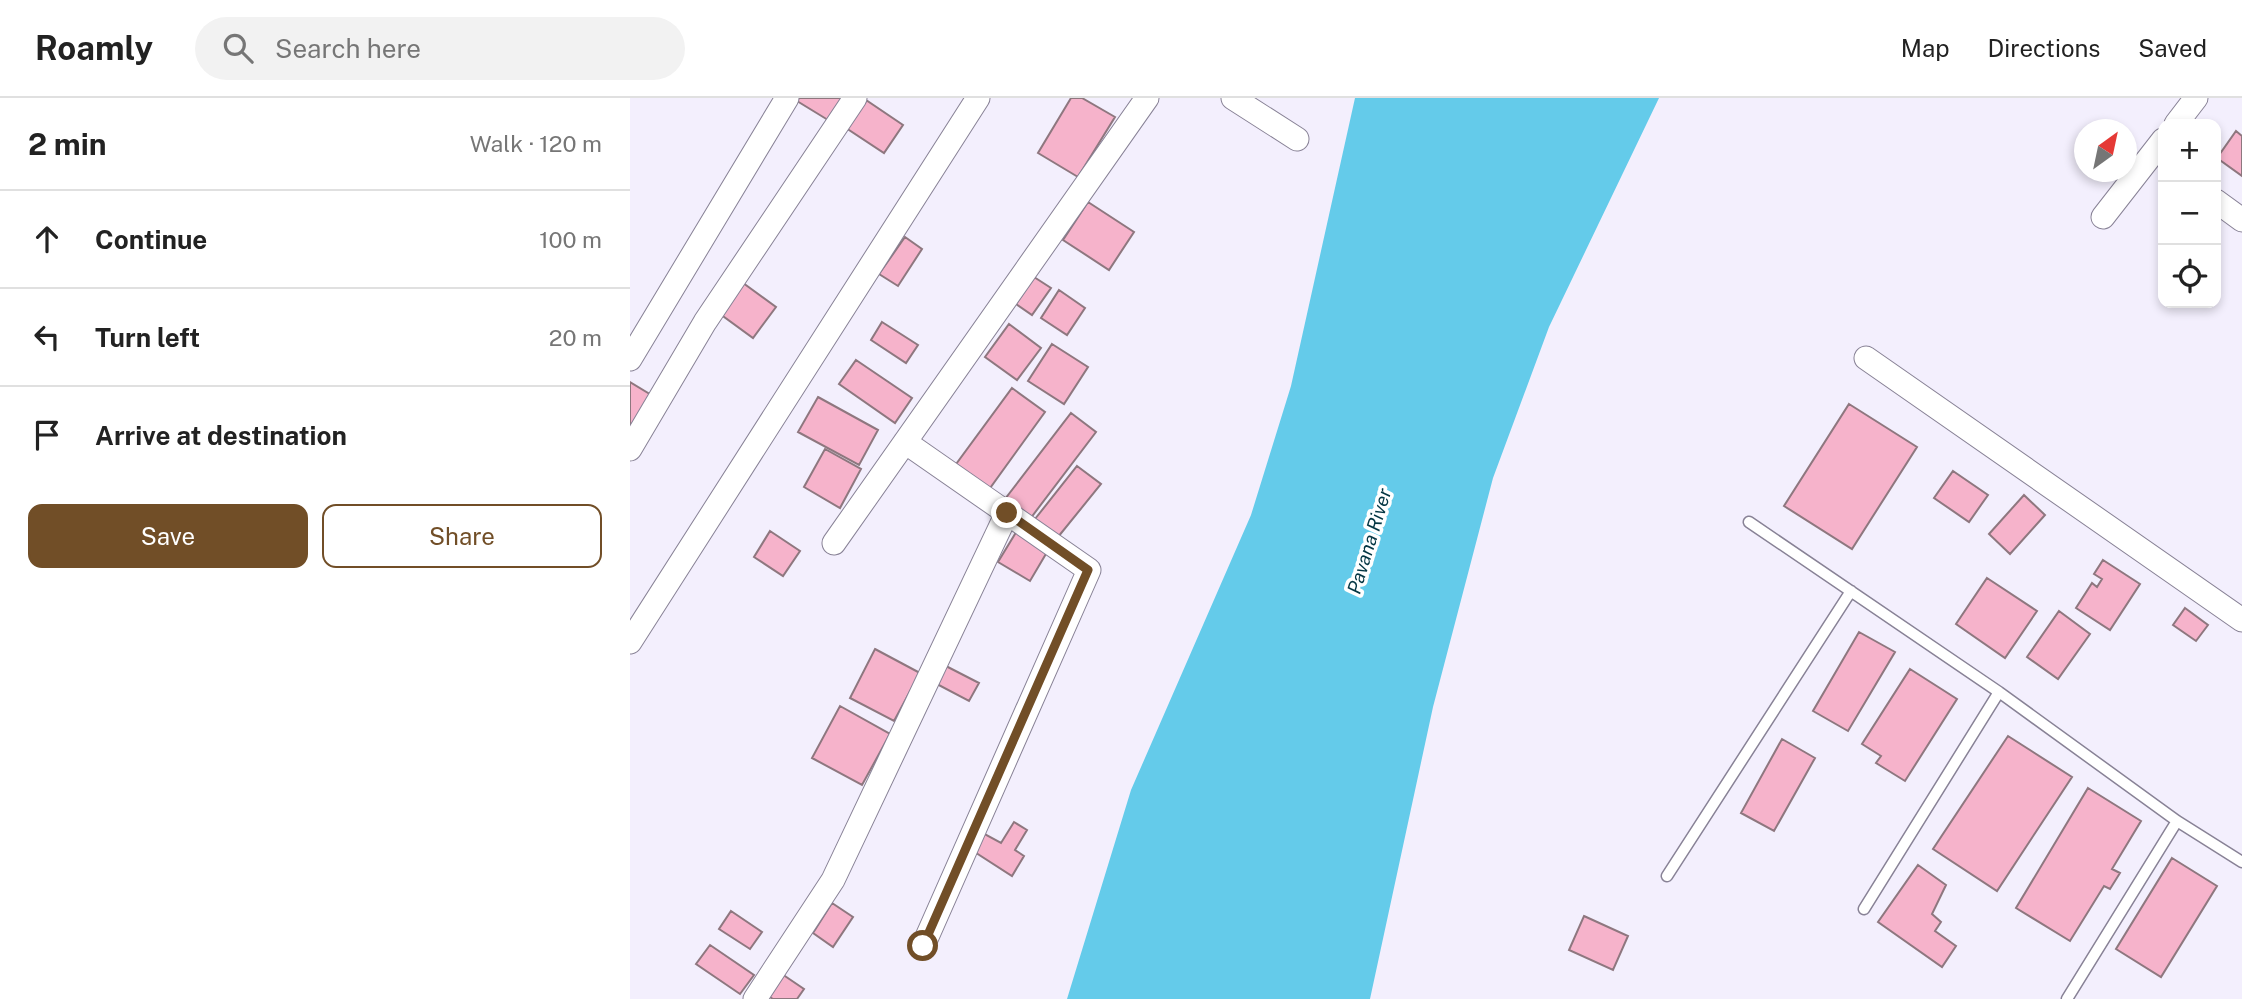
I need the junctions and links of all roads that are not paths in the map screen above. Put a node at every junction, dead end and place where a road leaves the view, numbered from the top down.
1 (787, 98) edge
2 (855, 98) edge
3 (978, 98) edge
4 (1147, 98) edge
5 (1233, 98) edge
6 (2196, 98) edge
7 (2180, 119) edge
8 (1297, 139) dead end
9 (2158, 146) edge
10 (2221, 205) edge
11 (2103, 217) dead end
12 (2242, 220) edge
13 (1866, 358) dead end
14 (630, 359) edge
15 (905, 442) junction
16 (630, 449) edge
17 (1007, 513) junction
18 (1749, 522) dead end
19 (834, 543) dead end
20 (1852, 591) junction
21 (2242, 620) edge
22 (630, 642) edge
23 (1999, 692) junction
24 (2177, 821) junction
25 (2242, 862) edge
26 (1667, 876) dead end
27 (1864, 909) dead end
28 (923, 946) dead end
29 (755, 999) edge
30 (2067, 999) edge

1 - 14 street
2 - 16 street
3 - 22 street
4 - 15 street
5 - 8 street
6 - 7 street
9 - 11 street
10 - 12 street
13 - 21 street
15 - 17 street
15 - 19 street
17 - 28 street
17 - 29 street
18 - 20 lane
20 - 23 lane
20 - 26 lane
23 - 24 lane
23 - 27 lane
24 - 25 lane
24 - 30 lane

